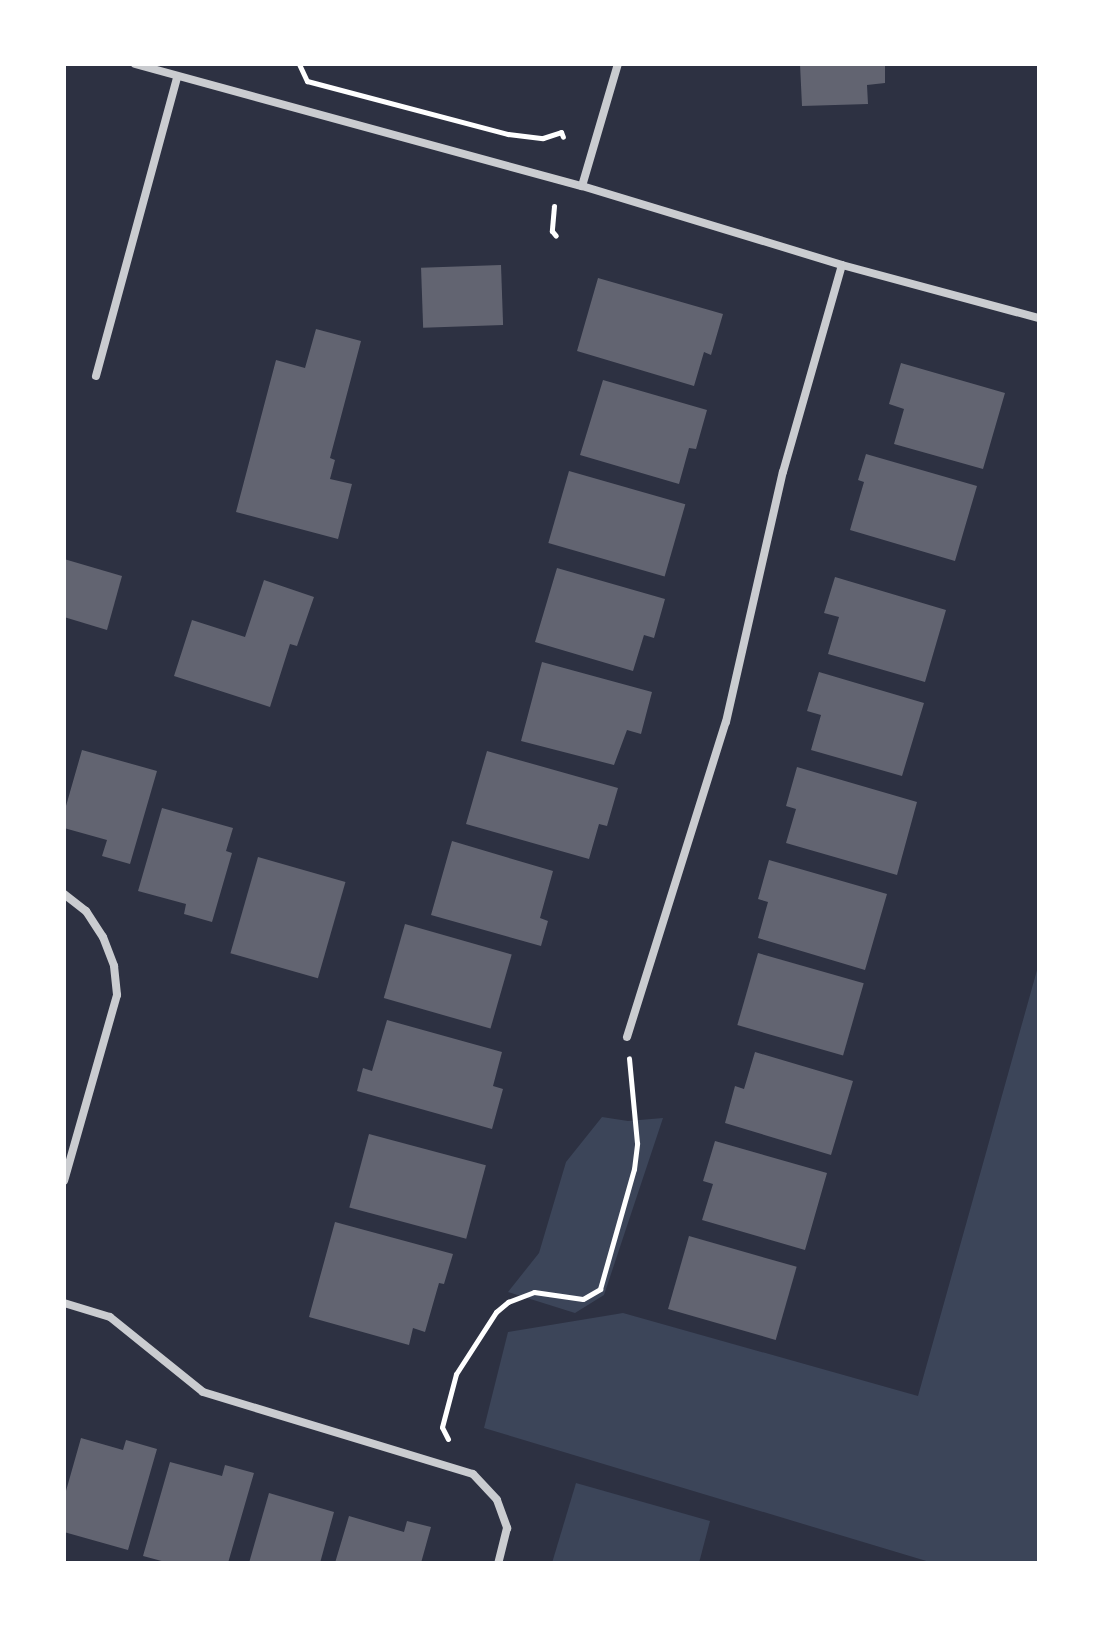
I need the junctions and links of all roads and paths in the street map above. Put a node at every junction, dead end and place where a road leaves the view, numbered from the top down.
1 (135, 64) edge
2 (299, 64) edge
3 (618, 64) edge
4 (177, 78) junction
5 (563, 137) dead end
6 (582, 186) junction
7 (554, 206) dead end
8 (556, 236) dead end
9 (842, 265) junction
10 (1039, 318) edge
11 (96, 376) dead end
12 (64, 894) edge
13 (627, 1037) joint
14 (64, 1181) edge
15 (64, 1303) edge
16 (460, 1443) dead end
17 (498, 1563) edge

1 - 4 street
2 - 5 path
3 - 6 street
4 - 6 street
4 - 11 street
6 - 9 street
7 - 8 path
9 - 10 street
9 - 13 street
12 - 14 street
13 - 16 path
15 - 17 street

